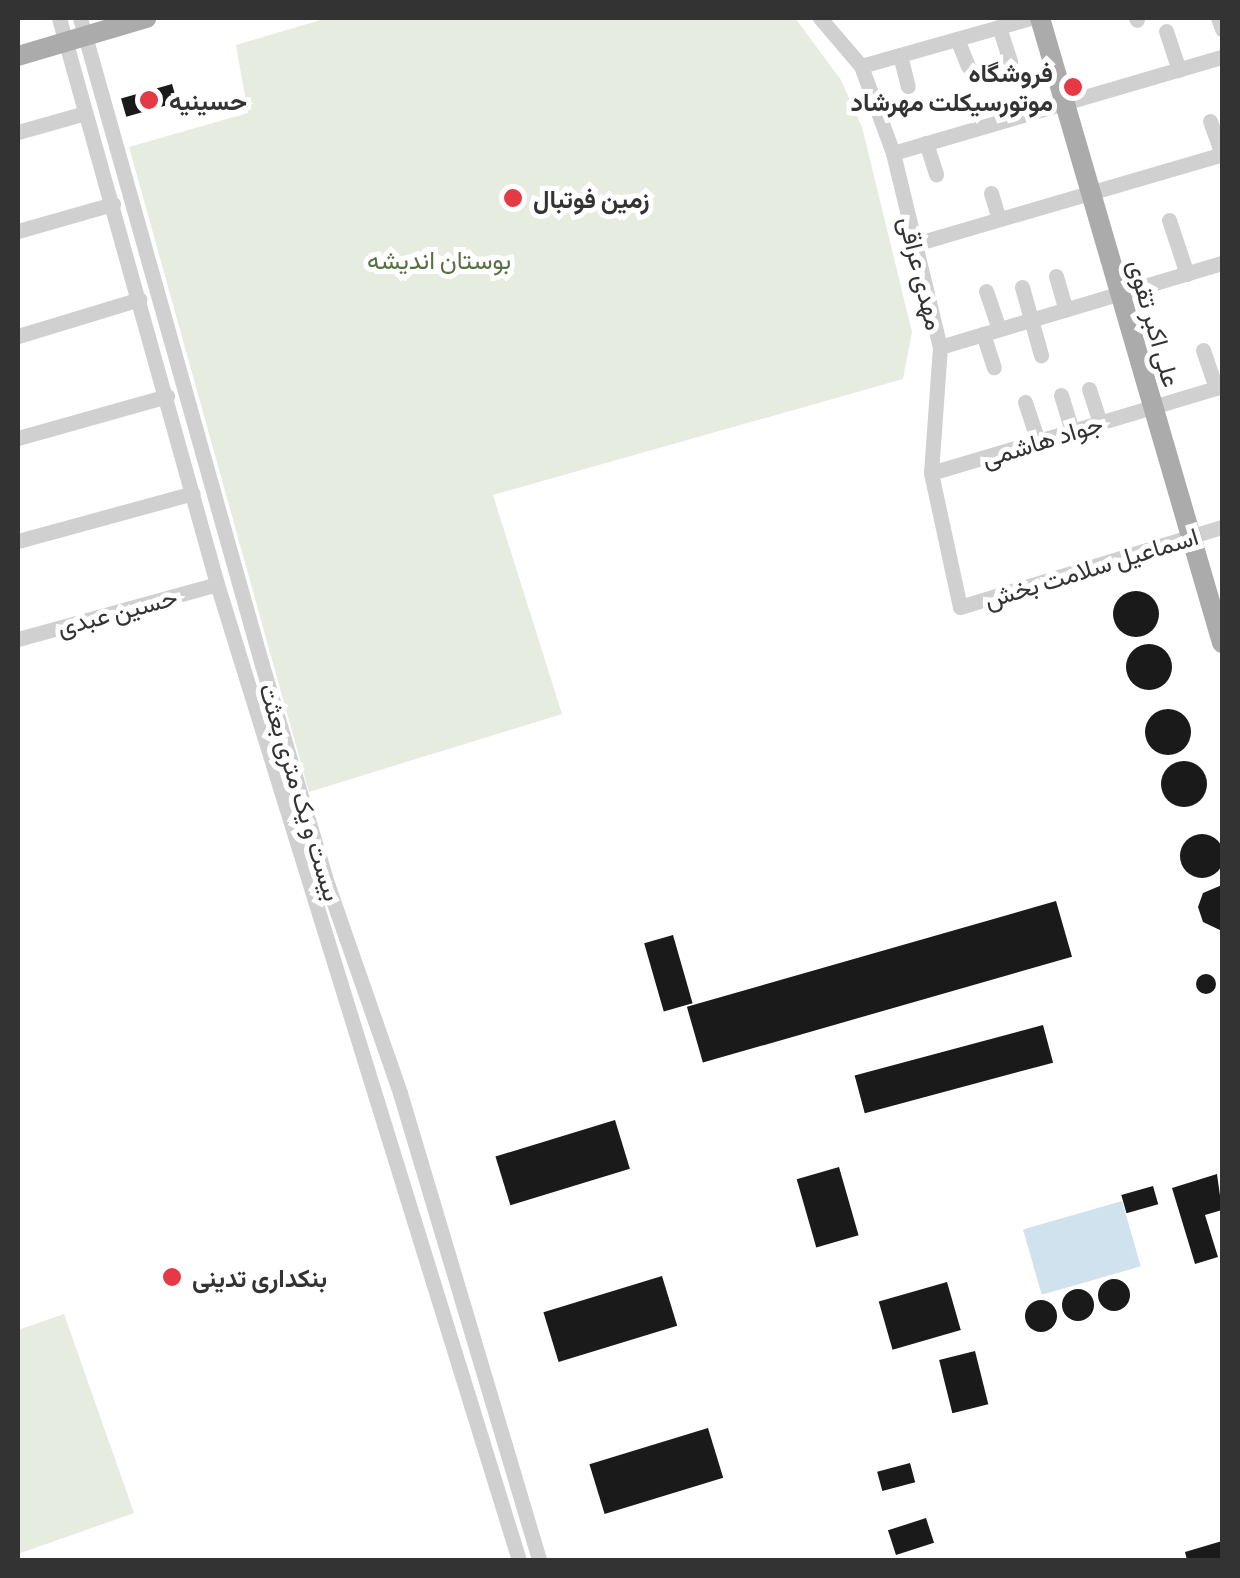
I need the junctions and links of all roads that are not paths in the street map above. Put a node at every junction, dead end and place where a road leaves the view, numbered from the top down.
1 (60, 18) edge
2 (146, 18) edge
3 (820, 18) edge
4 (1031, 18) edge
5 (1040, 18) edge
6 (1218, 18) edge
7 (998, 27) junction
8 (1222, 29) edge
9 (76, 31) edge
10 (1166, 31) dead end
11 (957, 38) junction
12 (900, 55) junction
13 (18, 56) edge
14 (1219, 58) edge
15 (1010, 61) dead end
16 (861, 66) junction
17 (968, 66) dead end
18 (1178, 70) junction
19 (1222, 76) edge
20 (908, 86) dead end
21 (1064, 103) junction
22 (85, 112) junction
23 (1210, 121) dead end
24 (18, 132) edge
25 (926, 143) junction
26 (892, 153) junction
27 (1222, 154) edge
28 (936, 174) dead end
29 (1091, 192) junction
30 (991, 193) dead end
31 (113, 204) junction
32 (999, 219) junction
33 (1169, 220) dead end
34 (18, 231) edge
35 (915, 244) junction
36 (1222, 263) edge
37 (1187, 274) junction
38 (1056, 276) dead end
39 (1022, 287) dead end
40 (986, 291) dead end
41 (1120, 294) junction
42 (140, 299) junction
43 (1066, 310) junction
44 (1030, 320) junction
45 (1000, 329) junction
46 (983, 334) junction
47 (18, 336) edge
48 (940, 347) junction
49 (1203, 350) dead end
50 (1041, 355) dead end
51 (994, 367) dead end
52 (1219, 387) edge
53 (1088, 389) dead end
54 (1061, 395) dead end
55 (167, 396) junction
56 (1025, 402) dead end
57 (1153, 407) junction
58 (1100, 423) junction
59 (1072, 431) junction
60 (18, 438) edge
61 (1038, 441) junction
62 (931, 473) junction
63 (194, 492) junction
64 (1222, 528) edge
65 (1192, 537) junction
66 (18, 541) edge
67 (217, 584) junction
68 (960, 608) joint
69 (18, 639) edge
70 (1222, 643) edge
71 (519, 1560) edge
72 (539, 1560) edge

1 - 9 street, بیست و یک متری بعثت
2 - 9 main road
3 - 16 street, مهدی عراقی
4 - 7 street
5 - 21 main road, علی اکبر تقوی
6 - 8 street
7 - 11 street
7 - 15 street
9 - 13 main road
9 - 22 street, بیست و یک متری بعثت
9 - 72 street, بیست و یک متری بعثت
10 - 18 street
11 - 12 street
11 - 17 street
12 - 16 street
12 - 20 street
14 - 18 street
14 - 19 street
16 - 26 street, مهدی عراقی
18 - 21 street
21 - 25 street
21 - 29 main road, علی اکبر تقوی
22 - 24 street
22 - 31 street, بیست و یک متری بعثت
23 - 27 street
25 - 26 street
25 - 28 street
26 - 35 street, مهدی عراقی
27 - 29 street
29 - 32 street
29 - 41 main road, علی اکبر تقوی
30 - 32 street
31 - 34 street
31 - 42 street, بیست و یک متری بعثت
32 - 35 street
33 - 37 street
35 - 48 street, مهدی عراقی
36 - 37 street
37 - 41 street
38 - 43 street
39 - 44 street
40 - 45 street
41 - 43 street
41 - 57 main road, علی اکبر تقوی
42 - 47 street
42 - 55 street, بیست و یک متری بعثت
43 - 44 street
44 - 45 street
44 - 50 street
45 - 46 street
46 - 48 street
46 - 51 street
48 - 62 street, مهدی عراقی
49 - 52 street
52 - 57 street, جواد هاشمی
53 - 58 street
54 - 59 street
55 - 60 street
55 - 63 street, بیست و یک متری بعثت
56 - 61 street
57 - 58 street, جواد هاشمی
57 - 65 main road, علی اکبر تقوی
58 - 59 street, جواد هاشمی
59 - 61 street, جواد هاشمی
61 - 62 street, جواد هاشمی
62 - 68 street, مهدی عراقی
63 - 66 street
63 - 67 street, بیست و یک متری بعثت
64 - 65 street, اسماعیل سلامت بخش
65 - 68 street, اسماعیل سلامت بخش
65 - 70 main road, علی اکبر تقوی
67 - 69 street, حسین عبدی
67 - 71 street, بیست و یک متری بعثت

